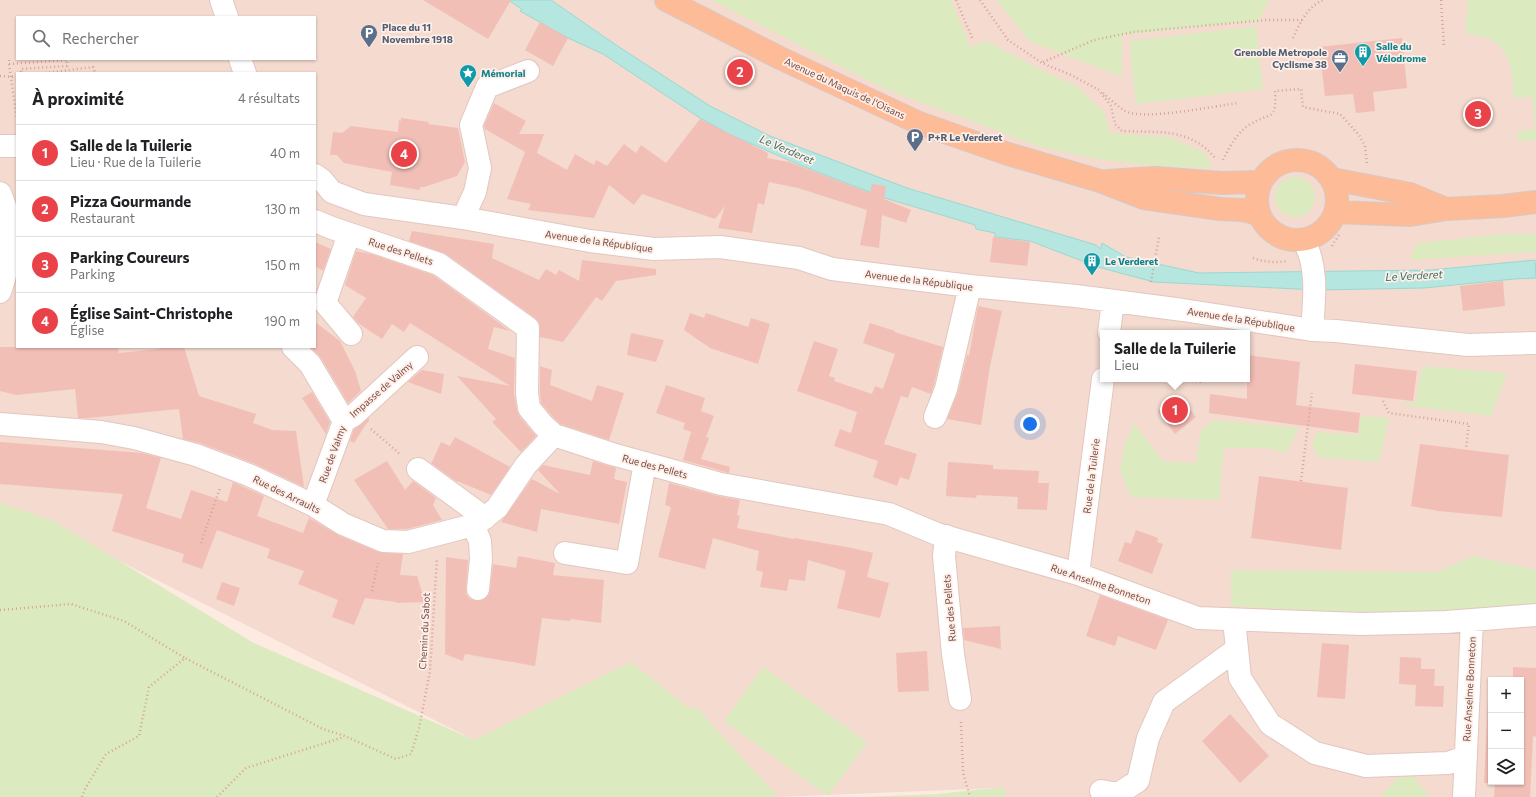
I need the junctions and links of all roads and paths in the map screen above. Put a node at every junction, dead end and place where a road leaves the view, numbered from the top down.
1 (221, 0) edge
2 (666, 0) edge
3 (956, 0) edge
4 (980, 0) edge
5 (1323, 0) edge
6 (1441, 0) edge
7 (227, 16) edge
8 (1302, 20) junction
9 (1293, 38) dead end
10 (973, 40) dead end
11 (1444, 46) dead end
12 (9, 60) dead end
13 (67, 60) edge
14 (67, 60) edge
15 (240, 60) edge
16 (1042, 63) junction
17 (9, 64) junction
18 (528, 71) dead end
19 (21, 72) edge
20 (53, 72) edge
21 (95, 72) edge
22 (245, 72) edge
23 (0, 76) edge
24 (11, 77) junction
25 (16, 77) edge
26 (1099, 90) junction
27 (1287, 90) dead end
28 (1238, 103) dead end
29 (16, 112) edge
30 (0, 146) edge
31 (16, 146) edge
32 (1216, 160) dead end
33 (1221, 166) dead end
34 (316, 176) edge
35 (1332, 179) junction
36 (1100, 181) junction
37 (1260, 182) junction
38 (332, 192) junction
39 (0, 193) edge
40 (1536, 202) edge
41 (1446, 209) junction
42 (1336, 212) junction
43 (1259, 214) junction
44 (316, 216) edge
45 (463, 218) junction
46 (316, 221) edge
47 (350, 234) junction
48 (1158, 237) dead end
49 (1303, 240) junction
50 (1151, 282) dead end
51 (970, 286) junction
52 (0, 292) edge
53 (1113, 301) junction
54 (1109, 330) edge
55 (1312, 330) junction
56 (351, 334) dead end
57 (1536, 343) edge
58 (294, 348) edge
59 (417, 357) dead end
60 (1103, 382) edge
61 (1312, 393) dead end
62 (1383, 401) dead end
63 (935, 417) dead end
64 (344, 421) junction
65 (0, 424) edge
66 (367, 427) dead end
67 (554, 435) junction
68 (1466, 449) dead end
69 (645, 463) junction
70 (228, 468) junction
71 (418, 470) joint
72 (1302, 481) dead end
73 (313, 505) junction
74 (479, 521) junction
75 (439, 534) junction
76 (946, 536) junction
77 (383, 541) junction
78 (201, 543) dead end
79 (565, 553) dead end
80 (1078, 574) junction
81 (478, 589) dead end
82 (372, 591) dead end
83 (0, 610) edge
84 (1536, 615) edge
85 (1234, 620) junction
86 (1472, 620) junction
87 (1237, 649) junction
88 (185, 658) junction
89 (960, 699) joint
90 (345, 736) junction
91 (1466, 757) junction
92 (1101, 791) dead end
93 (82, 797) edge
94 (217, 797) edge
95 (970, 797) edge
96 (1464, 797) edge

1 - 7 street
2 - 36 main road, Avenue du Maquis de l'Oisans
3 - 10 path
4 - 16 path
5 - 8 path
6 - 11 path
8 - 9 path
8 - 16 path
12 - 17 path
13 - 17 path
14 - 19 path
15 - 22 street
16 - 26 path
17 - 24 path
18 - 45 street
20 - 21 path
23 - 24 path
24 - 25 path
24 - 29 path
26 - 28 path
26 - 32 path
27 - 33 path
30 - 31 street
34 - 38 street, Avenue de la République
35 - 37 main road
35 - 41 main road
35 - 42 main road
36 - 37 main road, Avenue du Maquis de l'Oisans
36 - 43 main road, Avenue du Maquis de l'Oisans
37 - 43 main road
38 - 44 street
38 - 45 street, Avenue de la République
39 - 52 street
40 - 41 main road
41 - 42 main road
42 - 49 main road
43 - 49 main road
45 - 51 street, Avenue de la République
46 - 47 street, Rue des Pellets
47 - 56 street
47 - 67 street, Rue des Pellets
48 - 50 path
49 - 55 street
51 - 53 street, Avenue de la République
51 - 63 street
53 - 54 street
53 - 55 street, Avenue de la République
55 - 57 street, Avenue de la République
58 - 64 street, Rue de Valmy
59 - 64 street, Impasse de Valmy
60 - 80 street, Rue de la Tuilerie
61 - 72 path
62 - 68 path
64 - 73 street, Rue de Valmy
65 - 70 street, Rue des Arraults
66 - 71 path
67 - 69 street, Rue des Pellets
67 - 74 street, Rue des Arraults
69 - 76 street, Rue des Pellets
69 - 79 street
70 - 73 street, Rue des Arraults
70 - 78 path
71 - 74 street
73 - 77 street, Rue des Arraults
74 - 75 street, Rue des Arraults
74 - 81 street
75 - 77 street, Rue des Arraults
75 - 90 path, Chemin du Sabot
76 - 80 street, Rue Anselme Bonneton
76 - 89 street, Rue des Pellets
77 - 82 path
80 - 85 street, Rue Anselme Bonneton
83 - 88 path
84 - 86 street, Rue Anselme Bonneton
85 - 86 street, Rue Anselme Bonneton
85 - 87 street
86 - 91 street, Rue Anselme Bonneton
87 - 91 street
87 - 92 street
88 - 90 path
88 - 93 path
89 - 95 path
90 - 94 path
91 - 96 street, Rue Anselme Bonneton

